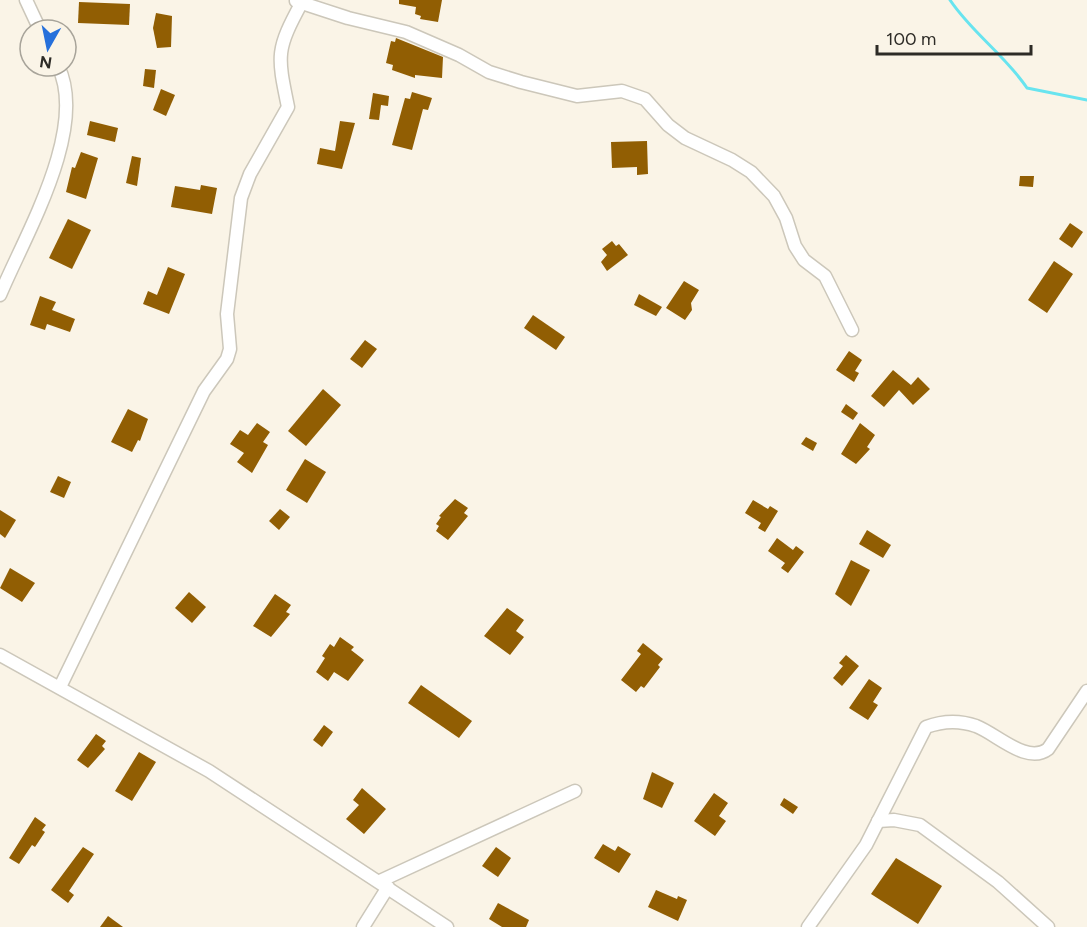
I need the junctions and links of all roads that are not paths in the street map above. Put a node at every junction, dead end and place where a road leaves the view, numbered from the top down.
1 (26, 0) edge
2 (298, 1) edge
3 (34, 18) edge
4 (62, 78) edge
5 (0, 295) edge
6 (852, 330) dead end
7 (0, 655) edge
8 (60, 687) junction
9 (1087, 691) edge
10 (575, 791) dead end
11 (878, 821) junction
12 (384, 884) junction
13 (363, 927) edge
14 (447, 927) edge
15 (808, 927) edge
16 (1048, 927) edge

1 - 3 street
2 - 6 street
2 - 8 street
4 - 5 street
7 - 8 street
8 - 12 street
9 - 11 street
10 - 12 street
11 - 15 street
11 - 16 street
12 - 13 street
12 - 14 street

